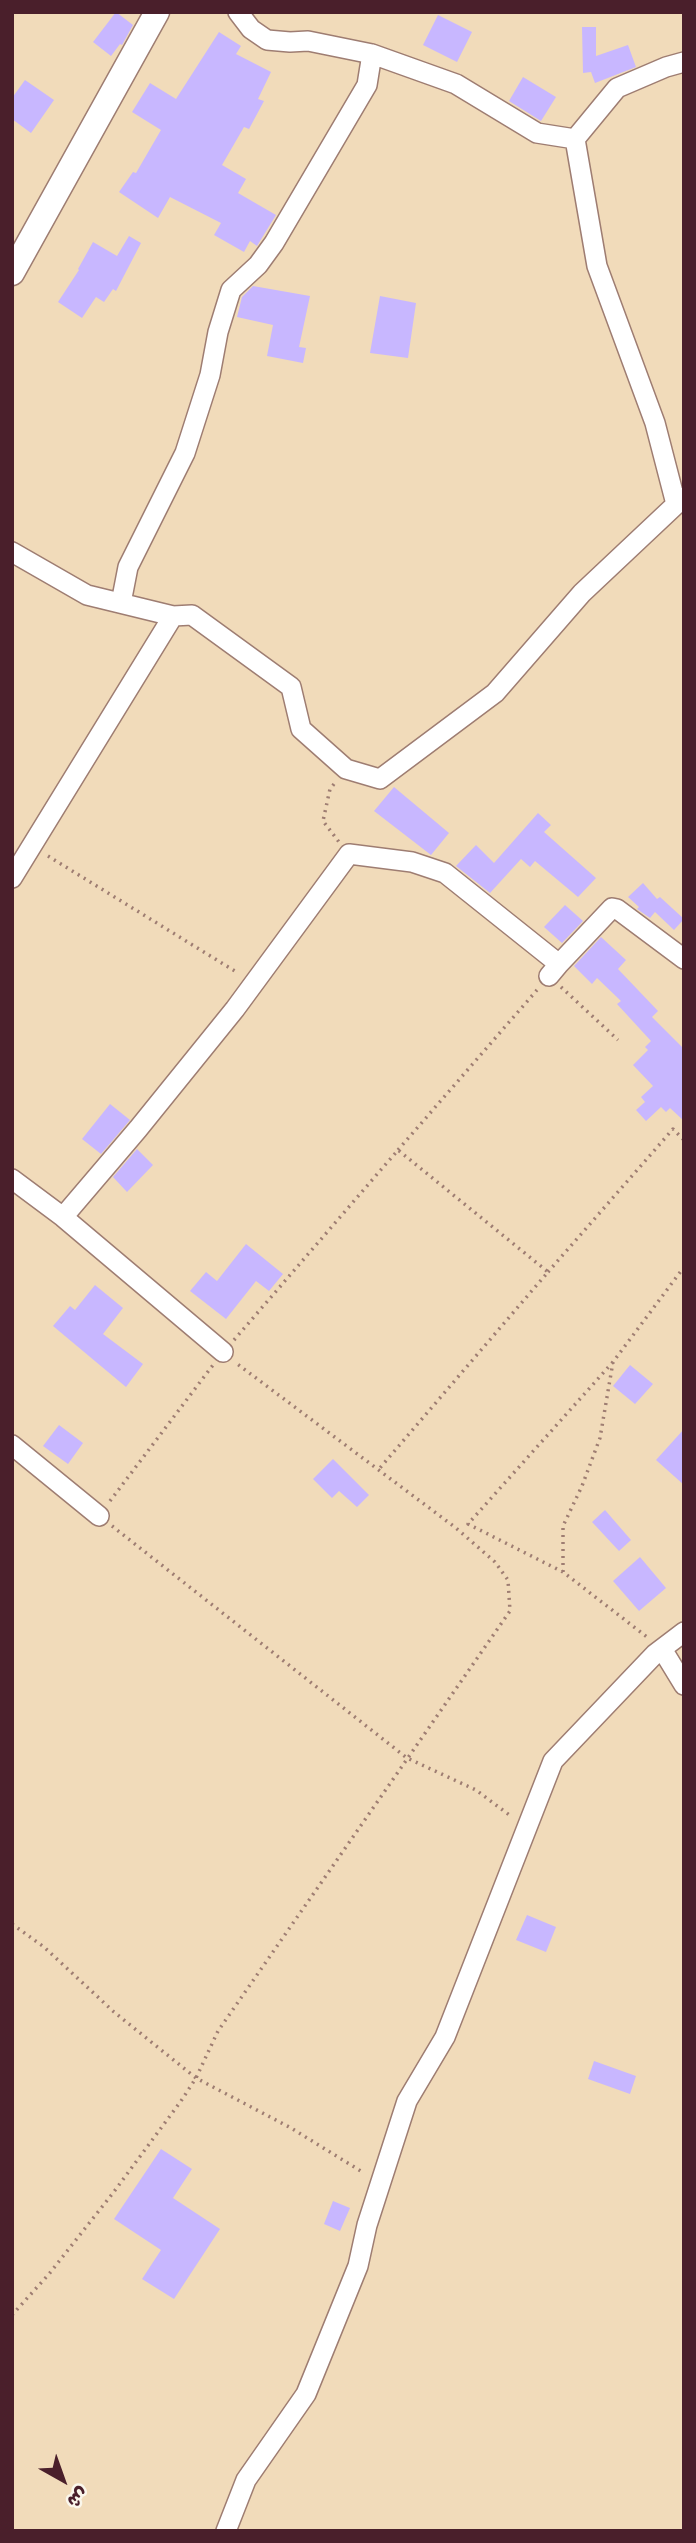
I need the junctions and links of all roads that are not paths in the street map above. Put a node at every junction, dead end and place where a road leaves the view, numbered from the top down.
1 (157, 12) edge
2 (238, 12) edge
3 (372, 54) junction
4 (684, 62) edge
5 (575, 139) junction
6 (12, 273) edge
7 (680, 501) edge
8 (12, 552) edge
9 (121, 603) junction
10 (173, 616) junction
11 (12, 878) edge
12 (684, 959) edge
13 (12, 1179) edge
14 (63, 1217) junction
15 (223, 1352) road end
16 (12, 1445) edge
17 (99, 1516) road end
18 (684, 1632) edge
19 (662, 1649) junction
20 (684, 1685) edge
21 (226, 2531) edge

1 - 6 street
2 - 3 street
3 - 5 street
3 - 9 street
4 - 5 street
5 - 7 street
7 - 10 street
8 - 9 street
9 - 10 street
10 - 11 street
12 - 14 street
13 - 14 street
14 - 15 street
16 - 17 street
18 - 19 street
19 - 20 street
19 - 21 street

